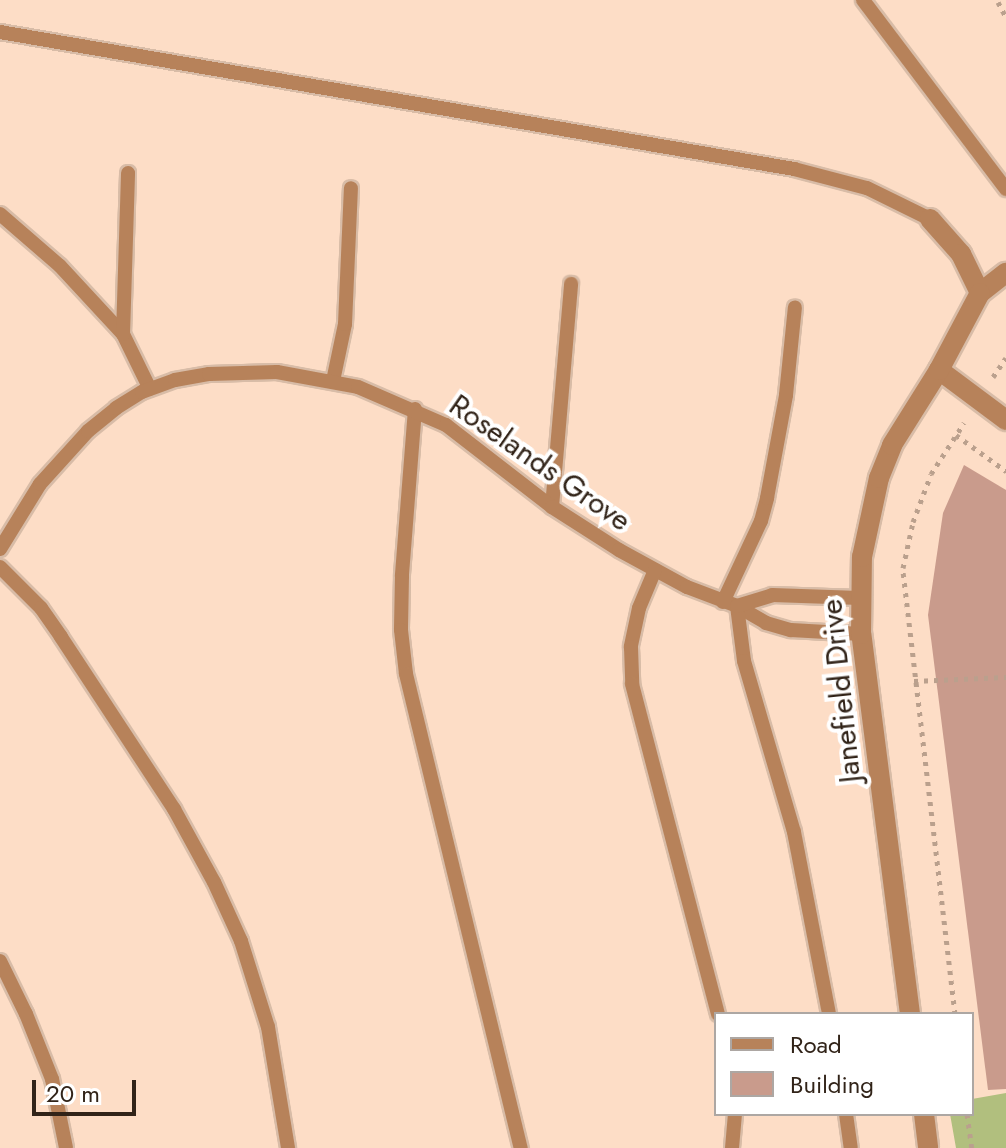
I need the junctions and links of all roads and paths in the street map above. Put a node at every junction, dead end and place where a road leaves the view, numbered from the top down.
1 (863, 0) edge
2 (998, 2) edge
3 (1006, 17) edge
4 (0, 32) edge
5 (128, 173) dead end
6 (351, 188) dead end
7 (1006, 189) edge
8 (0, 214) edge
9 (930, 219) joint
10 (1006, 273) edge
11 (571, 284) dead end
12 (980, 293) junction
13 (795, 307) dead end
14 (123, 334) junction
15 (1006, 358) edge
16 (1000, 366) junction
17 (939, 370) junction
18 (1006, 370) edge
19 (333, 381) junction
20 (150, 389) junction
21 (980, 400) junction
22 (415, 409) junction
23 (1006, 420) edge
24 (956, 435) junction
25 (1006, 471) edge
26 (552, 507) junction
27 (0, 514) edge
28 (15, 522) junction
29 (0, 549) edge
30 (0, 567) edge
31 (655, 570) junction
32 (860, 598) junction
33 (730, 604) junction
34 (861, 634) junction
35 (1006, 677) edge
36 (914, 681) junction
37 (0, 961) edge
38 (717, 1012) edge
39 (829, 1012) edge
40 (910, 1012) edge
41 (955, 1012) edge
42 (735, 1116) edge
43 (846, 1116) edge
44 (924, 1116) edge
45 (967, 1116) edge
46 (66, 1148) edge
47 (288, 1148) edge
48 (521, 1148) edge
49 (732, 1148) edge
50 (851, 1148) edge
51 (928, 1148) edge
52 (972, 1148) edge

1 - 7 lane
2 - 3 path
4 - 9 lane
5 - 14 lane
6 - 19 lane
8 - 14 lane
9 - 12 street
10 - 12 street, Janefield Drive
11 - 26 lane
12 - 17 street, Janefield Drive
13 - 33 lane
14 - 20 lane
15 - 16 path
16 - 18 path
16 - 21 path
17 - 21 street
17 - 32 street, Janefield Drive
19 - 20 lane, Roselands Grove
19 - 22 lane, Roselands Grove
20 - 28 lane, Roselands Grove
21 - 23 street
21 - 24 path
22 - 26 lane, Roselands Grove
22 - 48 lane
24 - 25 path
24 - 36 path
26 - 31 lane, Roselands Grove
27 - 28 lane
28 - 29 lane, Roselands Grove
30 - 47 lane
31 - 33 lane, Roselands Grove
31 - 38 lane
32 - 33 lane
32 - 34 street, Janefield Drive
33 - 34 lane, Roselands Grove
33 - 39 lane
34 - 40 street, Janefield Drive
35 - 36 path
36 - 41 path
37 - 46 lane
42 - 49 lane
43 - 50 lane
44 - 51 street
45 - 52 path

